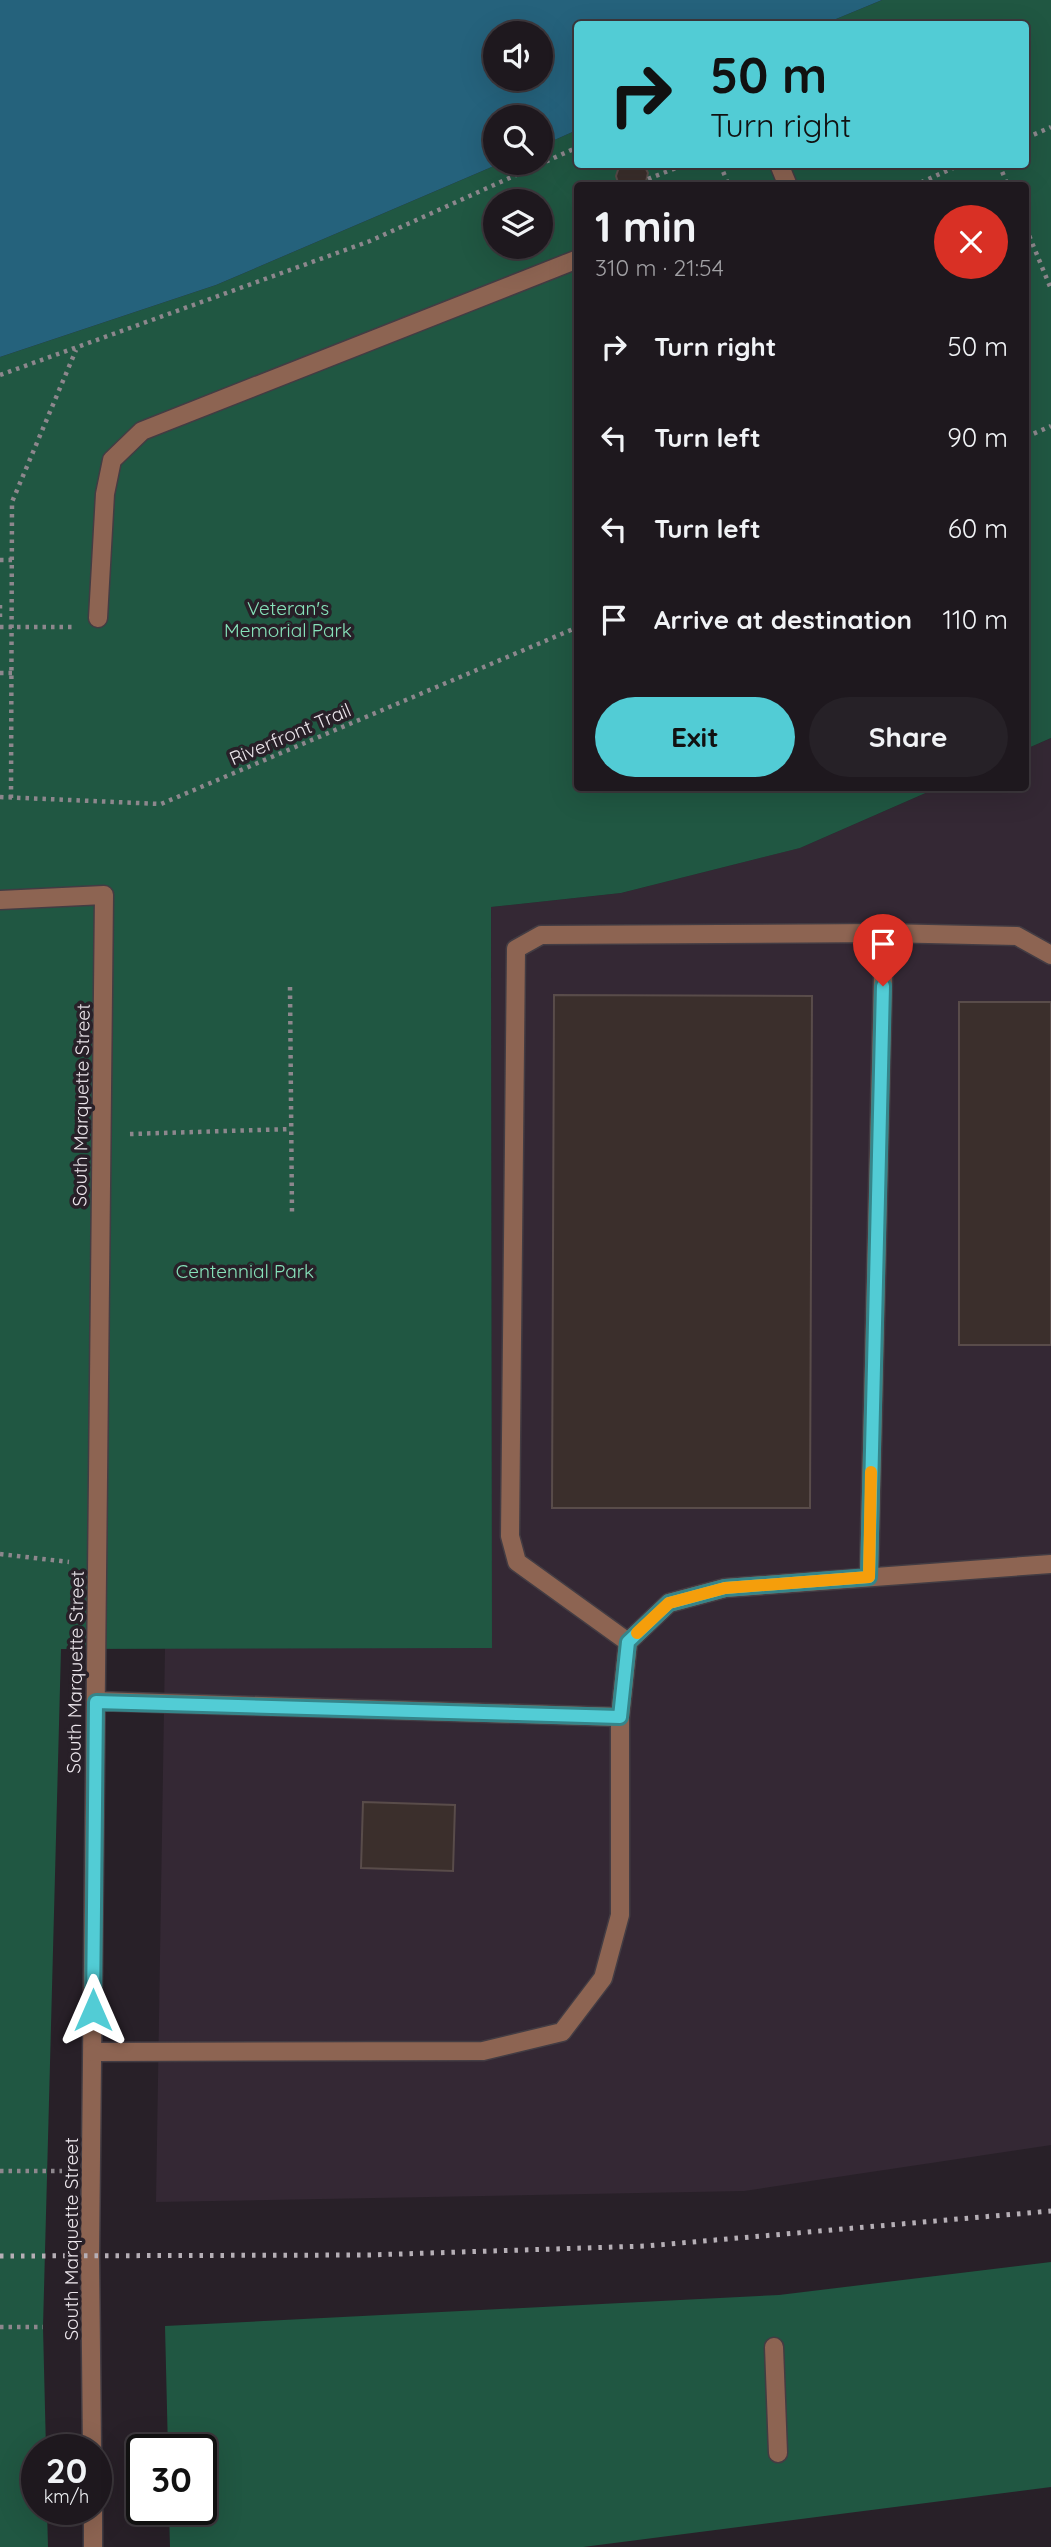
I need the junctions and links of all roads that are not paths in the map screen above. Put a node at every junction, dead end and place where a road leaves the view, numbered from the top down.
1 (574, 261) edge
2 (92, 623) road end
3 (0, 900) edge
4 (884, 933) junction
5 (1051, 955) edge
6 (1051, 1564) edge
7 (869, 1577) junction
8 (628, 1642) junction
9 (96, 1702) junction
10 (620, 1717) junction
11 (93, 2052) junction
12 (774, 2347) dead end
13 (92, 2434) edge
14 (779, 2453) dead end
15 (93, 2525) edge
16 (93, 2547) edge

1 - 2 street
3 - 9 street, South Marquette Street
4 - 5 street
4 - 7 street
4 - 8 street
6 - 7 street
7 - 8 street
8 - 10 street
9 - 10 street
9 - 11 street, South Marquette Street
10 - 11 street
11 - 13 street, South Marquette Street
12 - 14 street
15 - 16 street

